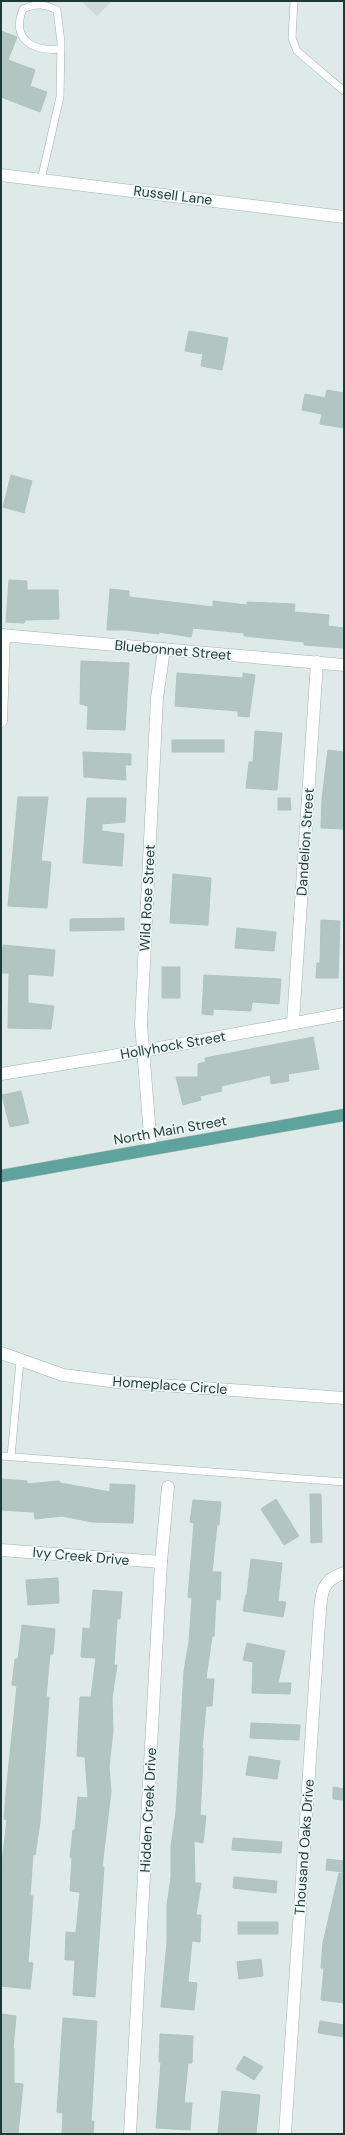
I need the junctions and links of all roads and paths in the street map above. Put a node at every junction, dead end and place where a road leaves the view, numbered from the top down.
1 (294, 1) edge
2 (61, 49) junction
3 (344, 91) edge
4 (1, 175) edge
5 (41, 180) junction
6 (344, 217) edge
7 (2, 635) edge
8 (164, 649) junction
9 (317, 662) junction
10 (344, 665) edge
11 (1, 721) edge
12 (344, 1014) edge
13 (293, 1022) junction
14 (143, 1051) junction
15 (1, 1074) edge
16 (344, 1115) edge
17 (152, 1148) junction
18 (1, 1176) edge
19 (1, 1353) edge
20 (20, 1361) junction
21 (344, 1398) edge
22 (1, 1456) edge
23 (11, 1456) junction
24 (344, 1482) edge
25 (168, 1487) dead end
26 (1, 1550) edge
27 (161, 1562) junction
28 (344, 1573) edge
29 (130, 2134) edge
30 (285, 2134) edge

1 - 3 lane
2 - 2 lane
2 - 5 lane
4 - 5 street, Russell Lane
5 - 6 street, Russell Lane
7 - 8 street, Bluebonnet Street
7 - 11 street
8 - 9 street, Bluebonnet Street
8 - 14 street, Wild Rose Street
9 - 10 street, Bluebonnet Street
9 - 13 street, Dandelion Street
12 - 13 street, Hollyhock Street
13 - 14 street, Hollyhock Street
14 - 15 street, Hollyhock Street
14 - 17 street, Wild Rose Street
16 - 17 main road, North Main Street
17 - 18 main road, North Main Street
19 - 20 street, Homeplace Circle
20 - 21 street, Homeplace Circle
20 - 23 lane
22 - 23 lane
23 - 24 lane
25 - 27 street, Hidden Creek Drive
26 - 27 street, Ivy Creek Drive
27 - 29 street, Hidden Creek Drive
28 - 30 street, Thousand Oaks Drive

